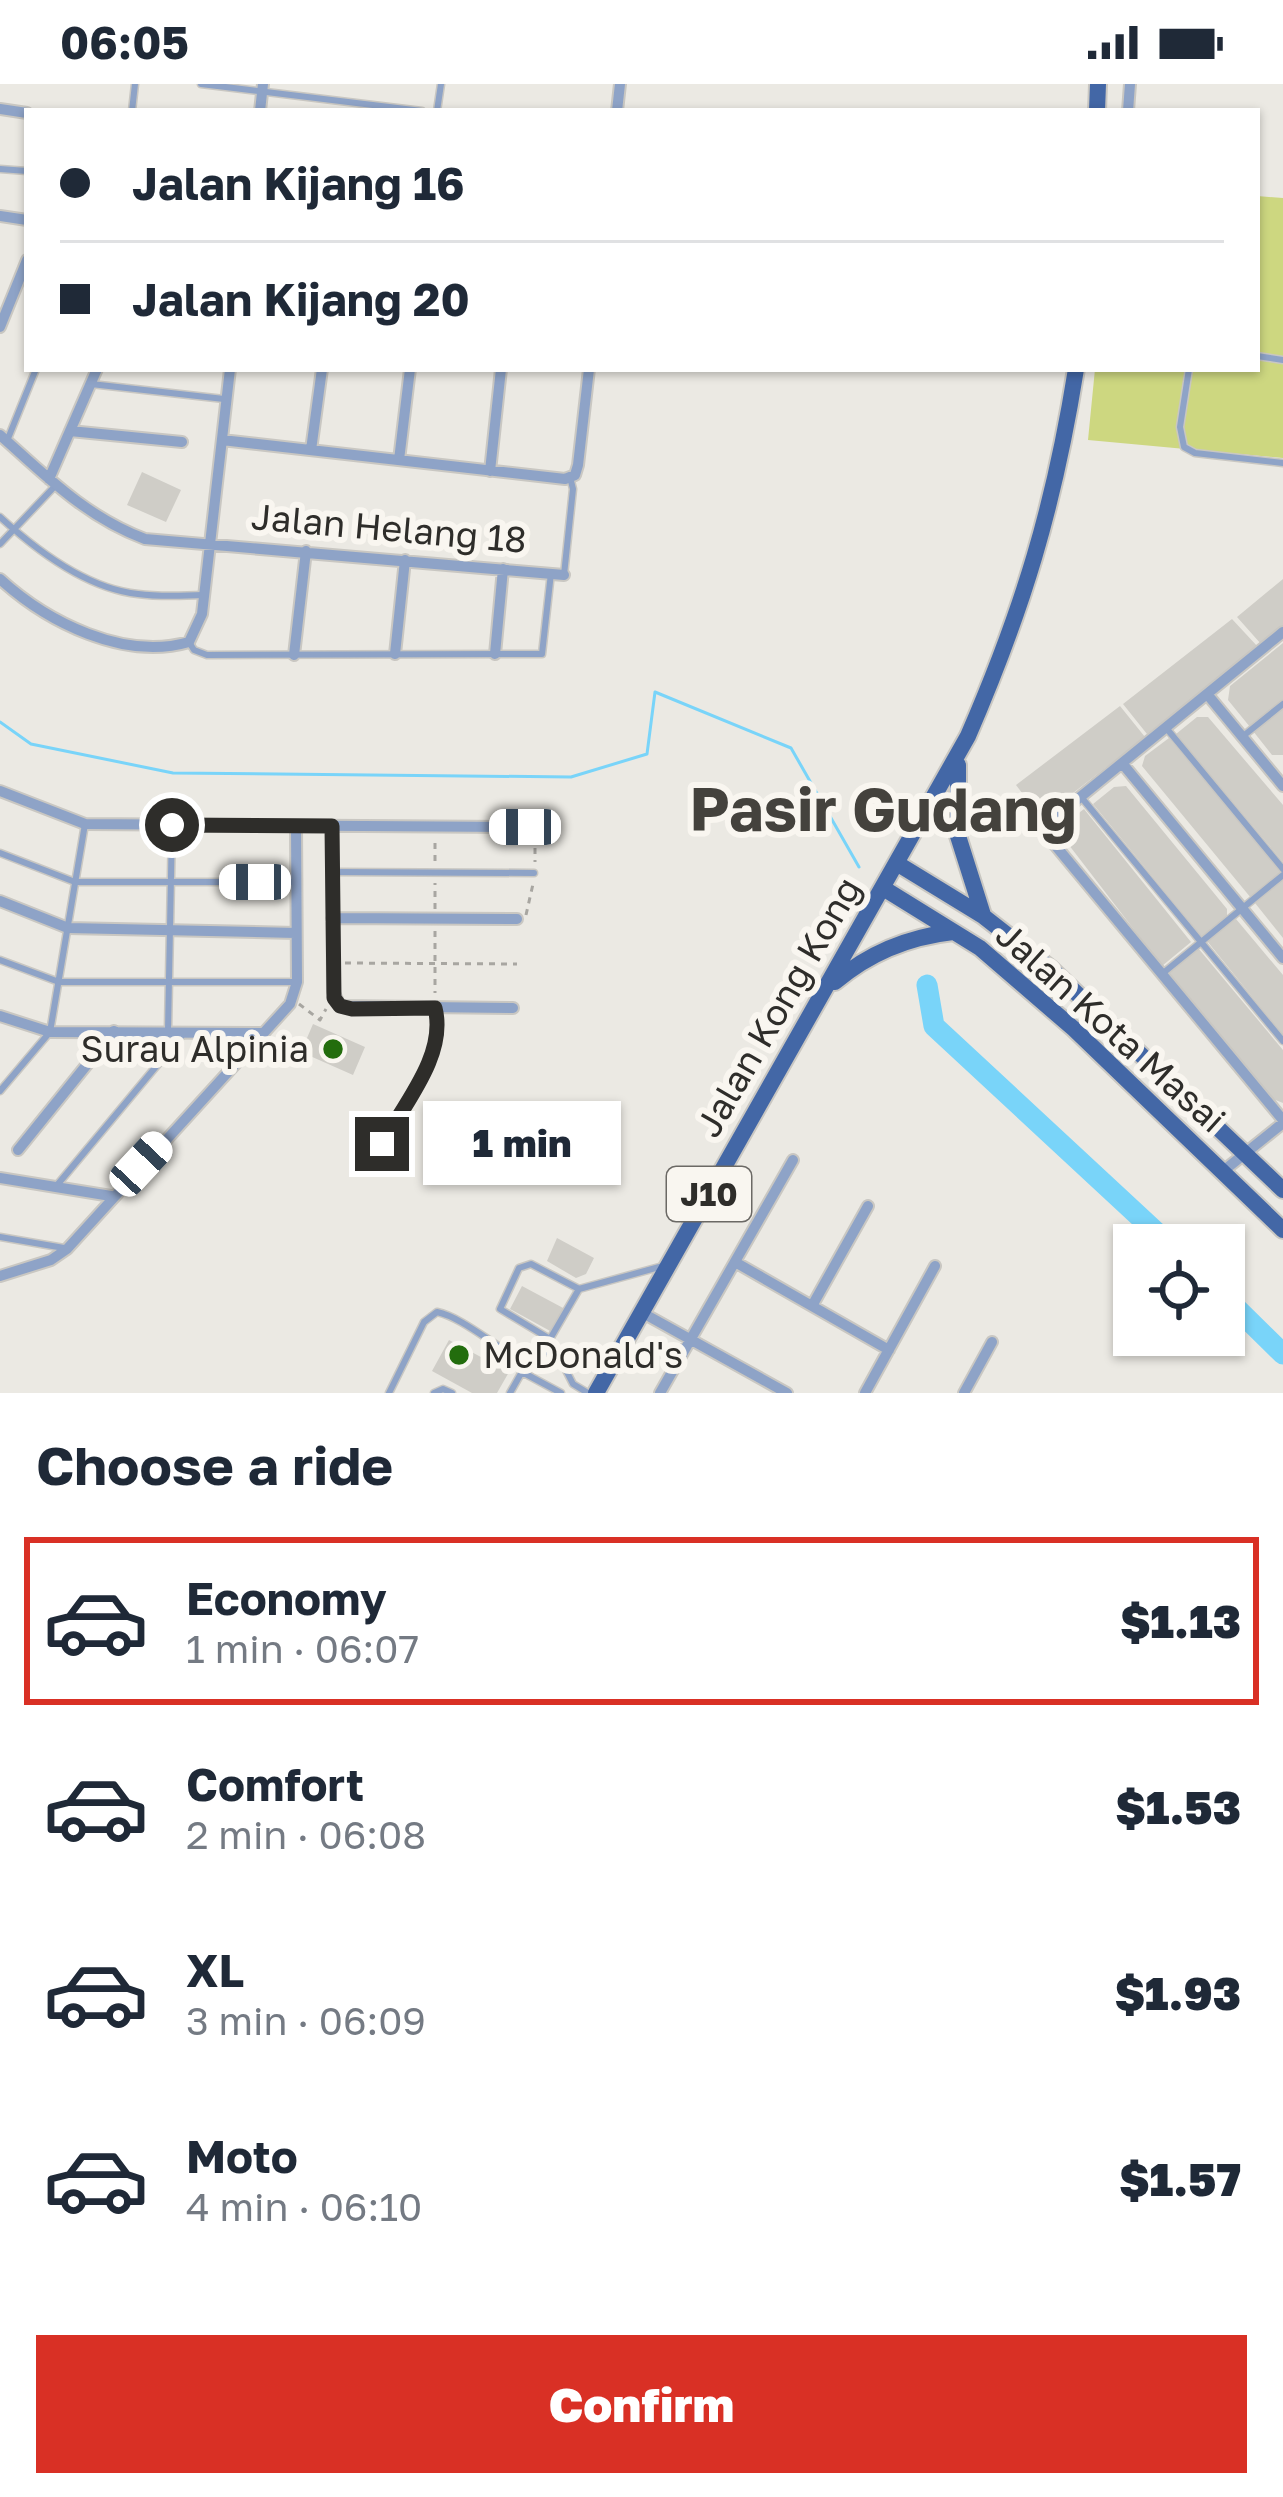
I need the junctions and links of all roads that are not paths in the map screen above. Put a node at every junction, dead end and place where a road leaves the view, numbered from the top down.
1 (201, 84) edge
2 (262, 87) edge
3 (402, 108) edge
4 (24, 267) edge
5 (0, 327) edge
6 (35, 372) edge
7 (96, 372) edge
8 (230, 372) edge
9 (322, 372) edge
10 (410, 372) edge
11 (501, 372) edge
12 (589, 372) edge
13 (1076, 372) edge
14 (1189, 372) edge
15 (91, 384) junction
16 (226, 399) junction
17 (70, 431) junction
18 (3, 438) edge
19 (221, 440) junction
20 (182, 442) dead end
21 (311, 450) junction
22 (399, 460) junction
23 (1283, 463) edge
24 (490, 471) junction
25 (572, 476) junction
26 (52, 482) junction
27 (0, 517) edge
28 (14, 530) junction
29 (209, 542) junction
30 (0, 544) edge
31 (306, 551) junction
32 (405, 560) junction
33 (503, 569) junction
34 (558, 574) junction
35 (0, 579) edge
36 (204, 596) junction
37 (1283, 632) edge
38 (190, 642) junction
39 (395, 654) junction
40 (495, 654) junction
41 (294, 655) junction
42 (1207, 694) junction
43 (1283, 704) edge
44 (1166, 728) junction
45 (1242, 737) junction
46 (959, 752) junction
47 (1122, 763) junction
48 (1280, 777) edge
49 (0, 791) edge
50 (1081, 797) junction
51 (85, 824) junction
52 (172, 825) junction
53 (296, 826) junction
54 (332, 826) junction
55 (525, 827) dead end
56 (0, 853) edge
57 (898, 864) junction
58 (332, 872) junction
59 (1283, 872) edge
60 (534, 873) dead end
61 (75, 882) junction
62 (172, 882) junction
63 (296, 882) junction
64 (883, 889) junction
65 (0, 901) edge
66 (1242, 908) junction
67 (983, 916) junction
68 (332, 918) junction
69 (518, 920) dead end
70 (68, 928) junction
71 (172, 930) junction
72 (953, 932) junction
73 (296, 933) junction
74 (1201, 942) junction
75 (1283, 958) edge
76 (0, 960) edge
77 (1162, 974) junction
78 (59, 982) junction
79 (172, 982) junction
80 (297, 982) junction
81 (822, 994) junction
82 (435, 1008) junction
83 (513, 1008) dead end
84 (0, 1016) edge
85 (168, 1030) junction
86 (186, 1030) junction
87 (113, 1031) junction
88 (50, 1032) junction
89 (262, 1033) junction
90 (1283, 1041) edge
91 (0, 1091) edge
92 (1283, 1121) edge
93 (382, 1144) dead end
94 (18, 1150) dead end
95 (1245, 1154) junction
96 (793, 1160) dead end
97 (1222, 1172) junction
98 (0, 1178) edge
99 (56, 1187) junction
100 (1283, 1190) edge
101 (111, 1196) junction
102 (868, 1206) dead end
103 (1283, 1229) edge
104 (0, 1237) edge
105 (67, 1249) junction
106 (735, 1262) junction
107 (669, 1264) junction
108 (935, 1266) dead end
109 (0, 1276) edge
110 (579, 1289) junction
111 (812, 1306) junction
112 (641, 1312) junction
113 (692, 1340) junction
114 (551, 1342) junction
115 (992, 1342) dead end
116 (889, 1350) junction
117 (519, 1358) junction
118 (522, 1372) junction
119 (573, 1384) junction
120 (389, 1393) edge
121 (434, 1393) edge
122 (452, 1393) edge
123 (509, 1393) edge
124 (563, 1393) edge
125 (592, 1393) edge
126 (660, 1393) edge
127 (787, 1393) edge
128 (865, 1393) edge
129 (964, 1393) edge

1 - 2 lane
2 - 3 lane
4 - 5 street
6 - 18 lane
7 - 15 street
8 - 16 street
9 - 21 street
10 - 22 street
11 - 24 street
12 - 25 street
13 - 46 main road, Jalan Kong Kong / J10
14 - 23 lane
15 - 16 lane
15 - 17 street
16 - 19 street
17 - 20 street
17 - 26 street
18 - 26 street, Jalan Helang 18
19 - 21 street
19 - 29 street
21 - 22 street
22 - 24 street
24 - 25 street
25 - 34 lane
26 - 28 lane
26 - 29 street, Jalan Helang 18
27 - 28 lane
28 - 30 lane
28 - 36 lane
29 - 31 street, Jalan Helang 18
29 - 36 street
31 - 32 street, Jalan Helang 18
31 - 41 street
32 - 33 street, Jalan Helang 18
32 - 39 street
33 - 34 street, Jalan Helang 18
33 - 40 street
34 - 40 lane
35 - 38 street
36 - 38 street
37 - 42 street
38 - 41 lane
39 - 40 lane
39 - 41 lane
42 - 44 street
42 - 45 street
43 - 45 lane
44 - 47 street
44 - 59 lane
45 - 48 street
46 - 57 main road, Jalan Kong Kong / J10
46 - 67 main road
47 - 50 street
47 - 66 street
49 - 51 street
50 - 74 lane
50 - 77 street
51 - 52 street
51 - 61 lane
52 - 53 street
52 - 62 lane
53 - 54 street
53 - 63 street
54 - 55 street
54 - 58 street
56 - 61 lane
57 - 64 main road, Jalan Kong Kong / J10
57 - 67 main road, Jalan Kota Masai
58 - 60 lane
58 - 68 street
59 - 66 lane
61 - 62 lane
61 - 70 lane
62 - 63 lane
62 - 71 lane
63 - 73 street
64 - 72 main road, Jalan Kota Masai
64 - 81 main road, Jalan Kong Kong / J10
65 - 70 street
66 - 74 lane
66 - 75 street
67 - 95 main road, Jalan Kota Masai
68 - 69 street
68 - 82 street
70 - 71 street
70 - 78 lane
71 - 73 street
71 - 79 lane
72 - 81 main road
72 - 97 main road, Jalan Kota Masai
73 - 80 street
74 - 77 lane
74 - 90 lane
76 - 78 lane
77 - 92 street
78 - 79 lane
78 - 88 lane
79 - 80 lane
79 - 85 lane
80 - 89 street
81 - 107 main road, Jalan Kong Kong / J10
82 - 83 street
82 - 93 street
84 - 88 street
85 - 86 street
85 - 87 street
86 - 89 street
86 - 99 lane
87 - 88 street
87 - 94 street
88 - 91 lane
89 - 101 street
92 - 95 street
95 - 97 street
95 - 100 main road, Jalan Kota Masai
96 - 106 street
97 - 103 main road, Jalan Kota Masai
98 - 99 street
99 - 101 street
101 - 105 street
102 - 111 street
104 - 105 lane
105 - 109 street
106 - 111 street
106 - 113 street
107 - 110 lane
107 - 112 main road, Jalan Kong Kong / J10
108 - 116 street
110 - 114 lane
110 - 114 lane
111 - 116 street
112 - 113 street
112 - 125 main road, Jalan Kong Kong / J10
113 - 126 street
113 - 127 street
114 - 117 lane
114 - 119 lane
115 - 129 street
116 - 128 street
117 - 118 lane
117 - 120 lane
118 - 123 lane
118 - 124 lane
119 - 124 lane
119 - 125 lane
121 - 122 lane

